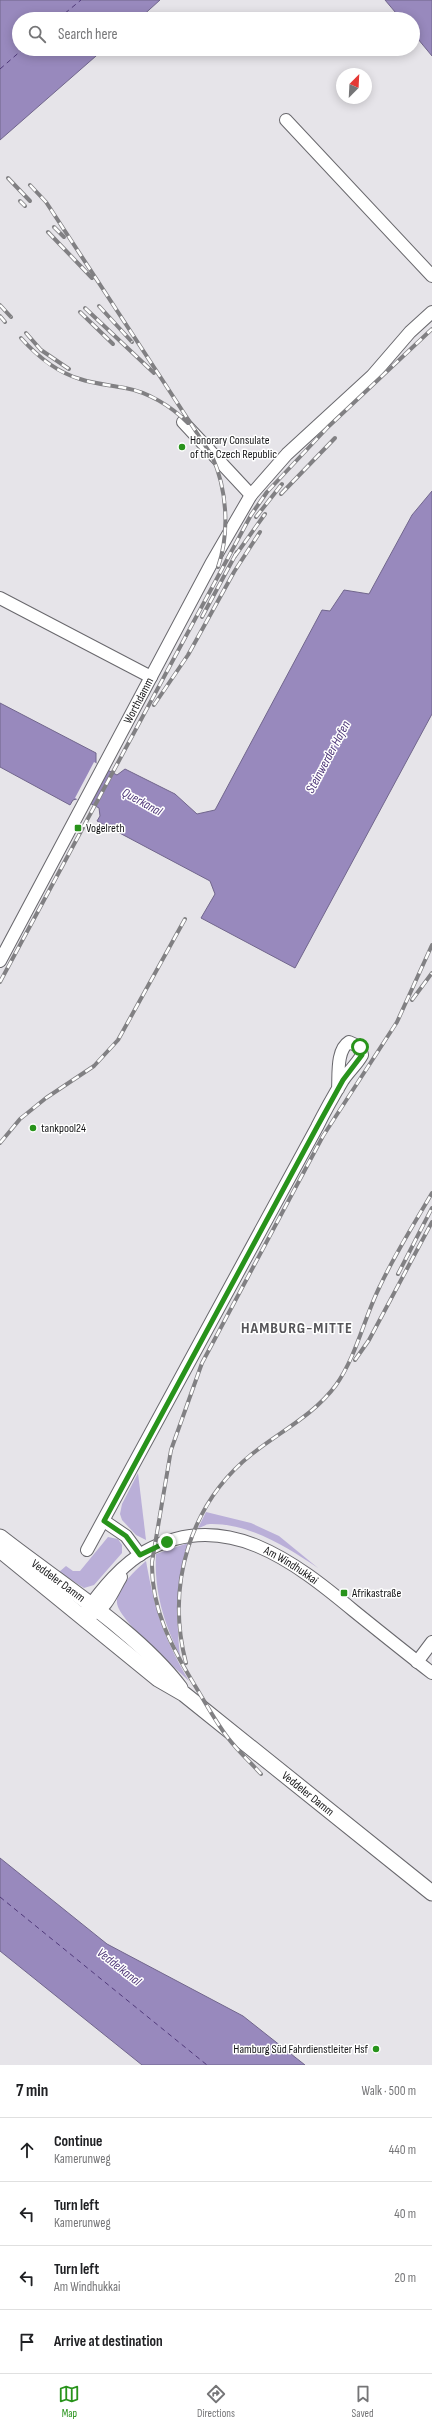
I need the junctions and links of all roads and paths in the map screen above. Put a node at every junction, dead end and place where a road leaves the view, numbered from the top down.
1 (286, 120) dead end
2 (432, 276) edge
3 (432, 312) edge
4 (183, 422) dead end
5 (251, 495) junction
6 (0, 598) edge
7 (151, 677) junction
8 (0, 960) edge
9 (338, 1090) dead end
10 (104, 1521) junction
11 (0, 1537) edge
12 (0, 1550) edge
13 (88, 1550) dead end
14 (140, 1555) junction
15 (90, 1611) junction
16 (432, 1642) edge
17 (417, 1662) junction
18 (432, 1673) edge
19 (432, 1893) edge

1 - 2 street
3 - 5 street, Worthdamm
4 - 5 street
5 - 7 street, Worthdamm
6 - 7 street
7 - 8 street, Worthdamm
9 - 10 street
10 - 13 street
10 - 14 street
11 - 15 main road, Veddeler Damm
12 - 15 main road, Veddeler Damm
14 - 15 street, Am Windhukkai
14 - 17 street, Am Windhukkai
15 - 19 main road, Veddeler Damm
16 - 17 street
17 - 18 street, Am Windhukkai

